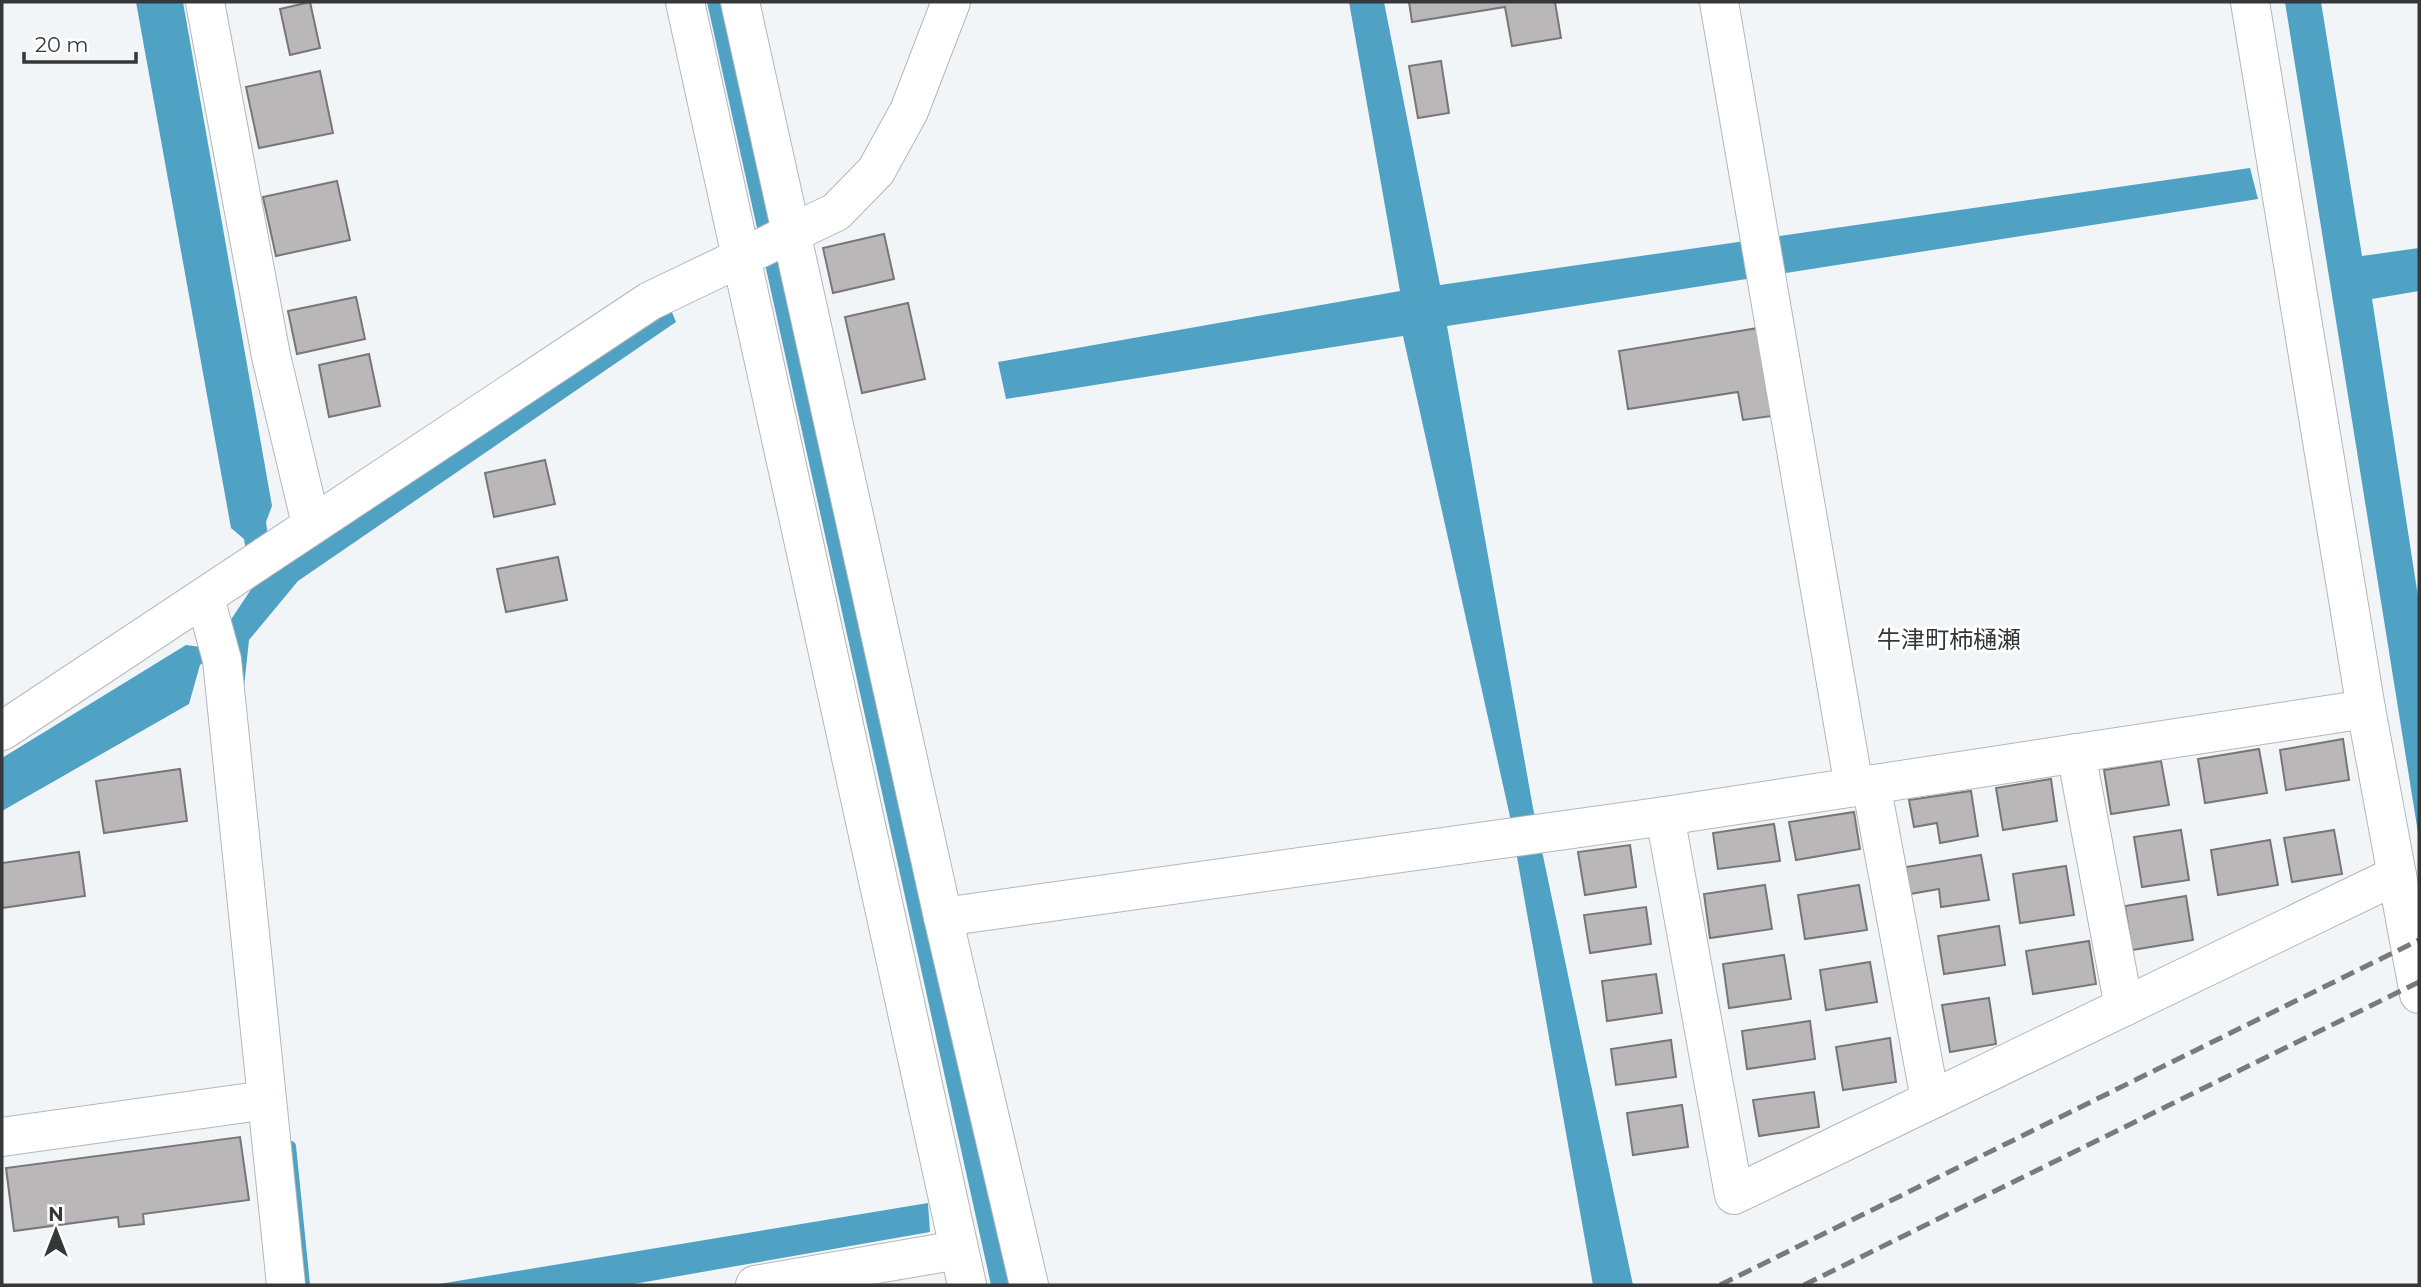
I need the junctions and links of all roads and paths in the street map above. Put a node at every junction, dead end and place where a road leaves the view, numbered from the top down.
1 (205, 2) edge
2 (685, 2) edge
3 (740, 2) edge
4 (951, 2) edge
5 (1719, 2) edge
6 (2250, 2) edge
7 (790, 234) junction
8 (741, 257) junction
9 (311, 524) junction
10 (213, 627) junction
11 (2366, 709) junction
12 (2, 731) edge
13 (2076, 753) junction
14 (1863, 786) junction
15 (1665, 816) junction
16 (2397, 875) junction
17 (943, 916) junction
18 (2419, 994) edge
19 (2124, 1006) junction
20 (1930, 1099) junction
21 (267, 1100) junction
22 (2, 1137) edge
23 (962, 1268) edge
24 (286, 1285) edge
25 (755, 1285) edge
26 (1029, 1285) edge

1 - 9 street
2 - 8 street
3 - 7 street
4 - 7 street
5 - 14 street
6 - 11 street
7 - 8 street
7 - 17 street
8 - 9 street
8 - 23 street
9 - 10 street
10 - 12 street
10 - 21 street
11 - 13 street
11 - 16 street
13 - 14 street
13 - 19 street
14 - 15 street
14 - 20 street
15 - 17 street
15 - 20 street
16 - 18 street
16 - 19 street
17 - 26 street
19 - 20 street
21 - 22 street
21 - 24 street
23 - 25 street

